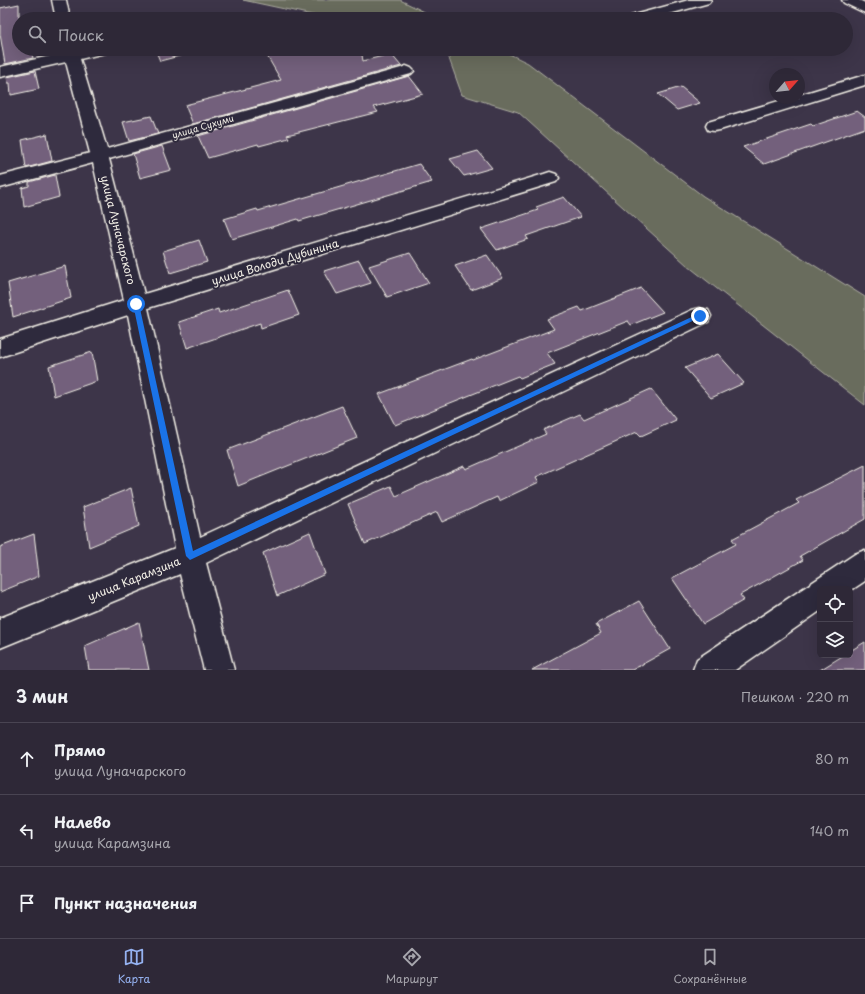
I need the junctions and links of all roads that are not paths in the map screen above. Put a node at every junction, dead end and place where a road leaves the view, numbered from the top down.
1 (60, 0) edge
2 (704, 0) edge
3 (849, 0) edge
4 (865, 9) edge
5 (62, 12) edge
6 (660, 12) edge
7 (59, 56) edge
8 (71, 56) edge
9 (406, 71) dead end
10 (0, 72) edge
11 (865, 80) edge
12 (714, 126) dead end
13 (100, 156) junction
14 (550, 178) dead end
15 (0, 182) edge
16 (136, 304) junction
17 (700, 316) dead end
18 (0, 348) edge
19 (190, 556) junction
20 (865, 564) edge
21 (832, 586) edge
22 (817, 596) edge
23 (0, 633) edge
24 (219, 670) edge
25 (708, 670) edge

1 - 5 street
2 - 6 street
3 - 4 street
7 - 10 street
8 - 13 street, улица Луначарского
9 - 13 street, улица Сухуми
11 - 12 street
13 - 15 street, улица Сухуми
13 - 16 street, улица Луначарского
14 - 16 street, улица Володи Дубинина
16 - 18 street, улица Володи Дубинина
16 - 19 street, улица Луначарского
17 - 19 street, улица Карамзина
19 - 23 street, улица Карамзина
19 - 24 street, улица Луначарского
20 - 21 street
22 - 25 street

